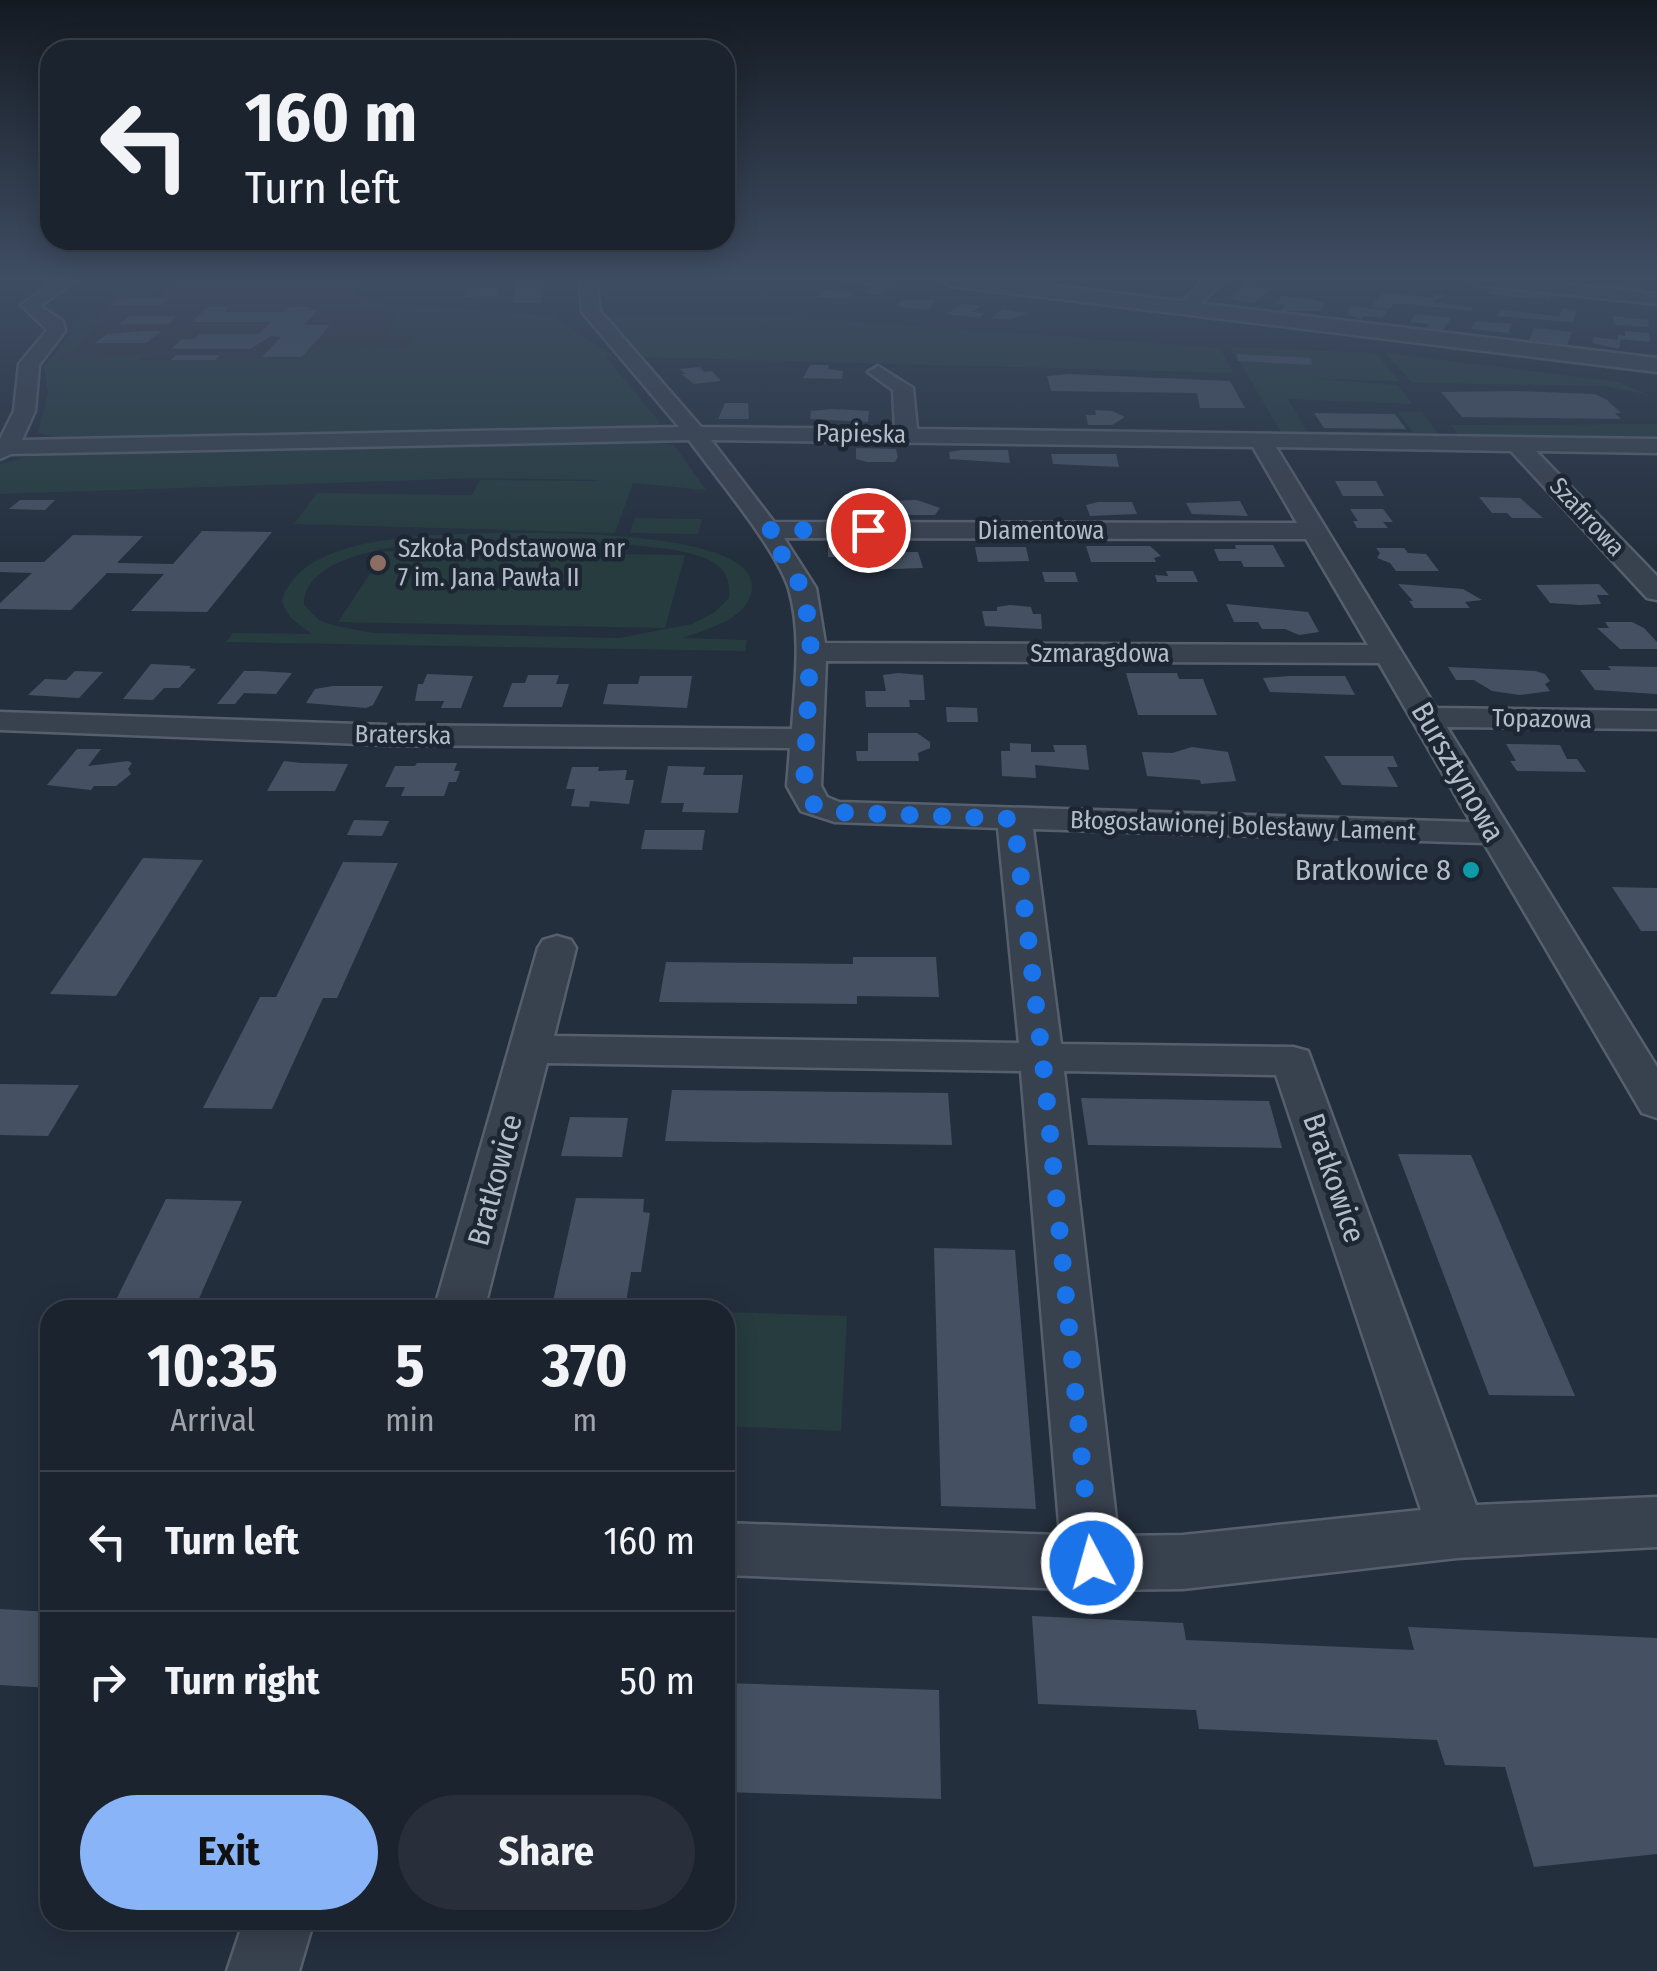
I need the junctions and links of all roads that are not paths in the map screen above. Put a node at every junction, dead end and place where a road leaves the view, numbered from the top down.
1 (29, 372) edge
2 (647, 372) edge
3 (878, 372) dead end
4 (694, 433) junction
5 (906, 435) junction
6 (1260, 440) junction
7 (1516, 443) junction
8 (4, 445) edge
9 (1655, 447) edge
10 (767, 530) junction
11 (1315, 531) junction
12 (1657, 592) edge
13 (812, 652) junction
14 (1389, 654) junction
15 (1426, 718) junction
16 (1657, 720) edge
17 (0, 721) edge
18 (807, 740) junction
19 (1014, 819) junction
20 (1494, 833) junction
21 (557, 948) dead end
22 (529, 1050) junction
23 (1042, 1058) junction
24 (1657, 1104) edge
25 (463, 1300) edge
26 (1657, 1522) edge
27 (1456, 1532) junction
28 (735, 1550) edge
29 (1092, 1563) junction
30 (276, 1930) edge
31 (263, 1971) edge

1 - 8 street
2 - 4 street, Błogosławionej Bolesławy Lament
3 - 5 street
4 - 5 street, Papieska
4 - 8 street, Papieska
4 - 10 street, Błogosławionej Bolesławy Lament
5 - 6 street, Papieska
6 - 7 street, Papieska
6 - 11 street, Bursztynowa
7 - 9 street, Papieska
7 - 12 street, Szafirowa
10 - 11 street, Diamentowa
10 - 13 street, Błogosławionej Bolesławy Lament
11 - 14 street, Bursztynowa
13 - 14 street, Szmaragdowa
13 - 18 street, Błogosławionej Bolesławy Lament
14 - 15 street, Bursztynowa
15 - 16 street, Topazowa
15 - 20 street, Bursztynowa
17 - 18 street, Braterska
18 - 19 street, Błogosławionej Bolesławy Lament
19 - 20 street, Błogosławionej Bolesławy Lament
19 - 23 street
20 - 24 street, Bursztynowa
21 - 22 street, Bratkowice
22 - 23 street, Bratkowice
22 - 25 street, Bratkowice
23 - 27 street, Bratkowice
23 - 29 street
26 - 27 street
27 - 29 street
28 - 29 street
30 - 31 street

